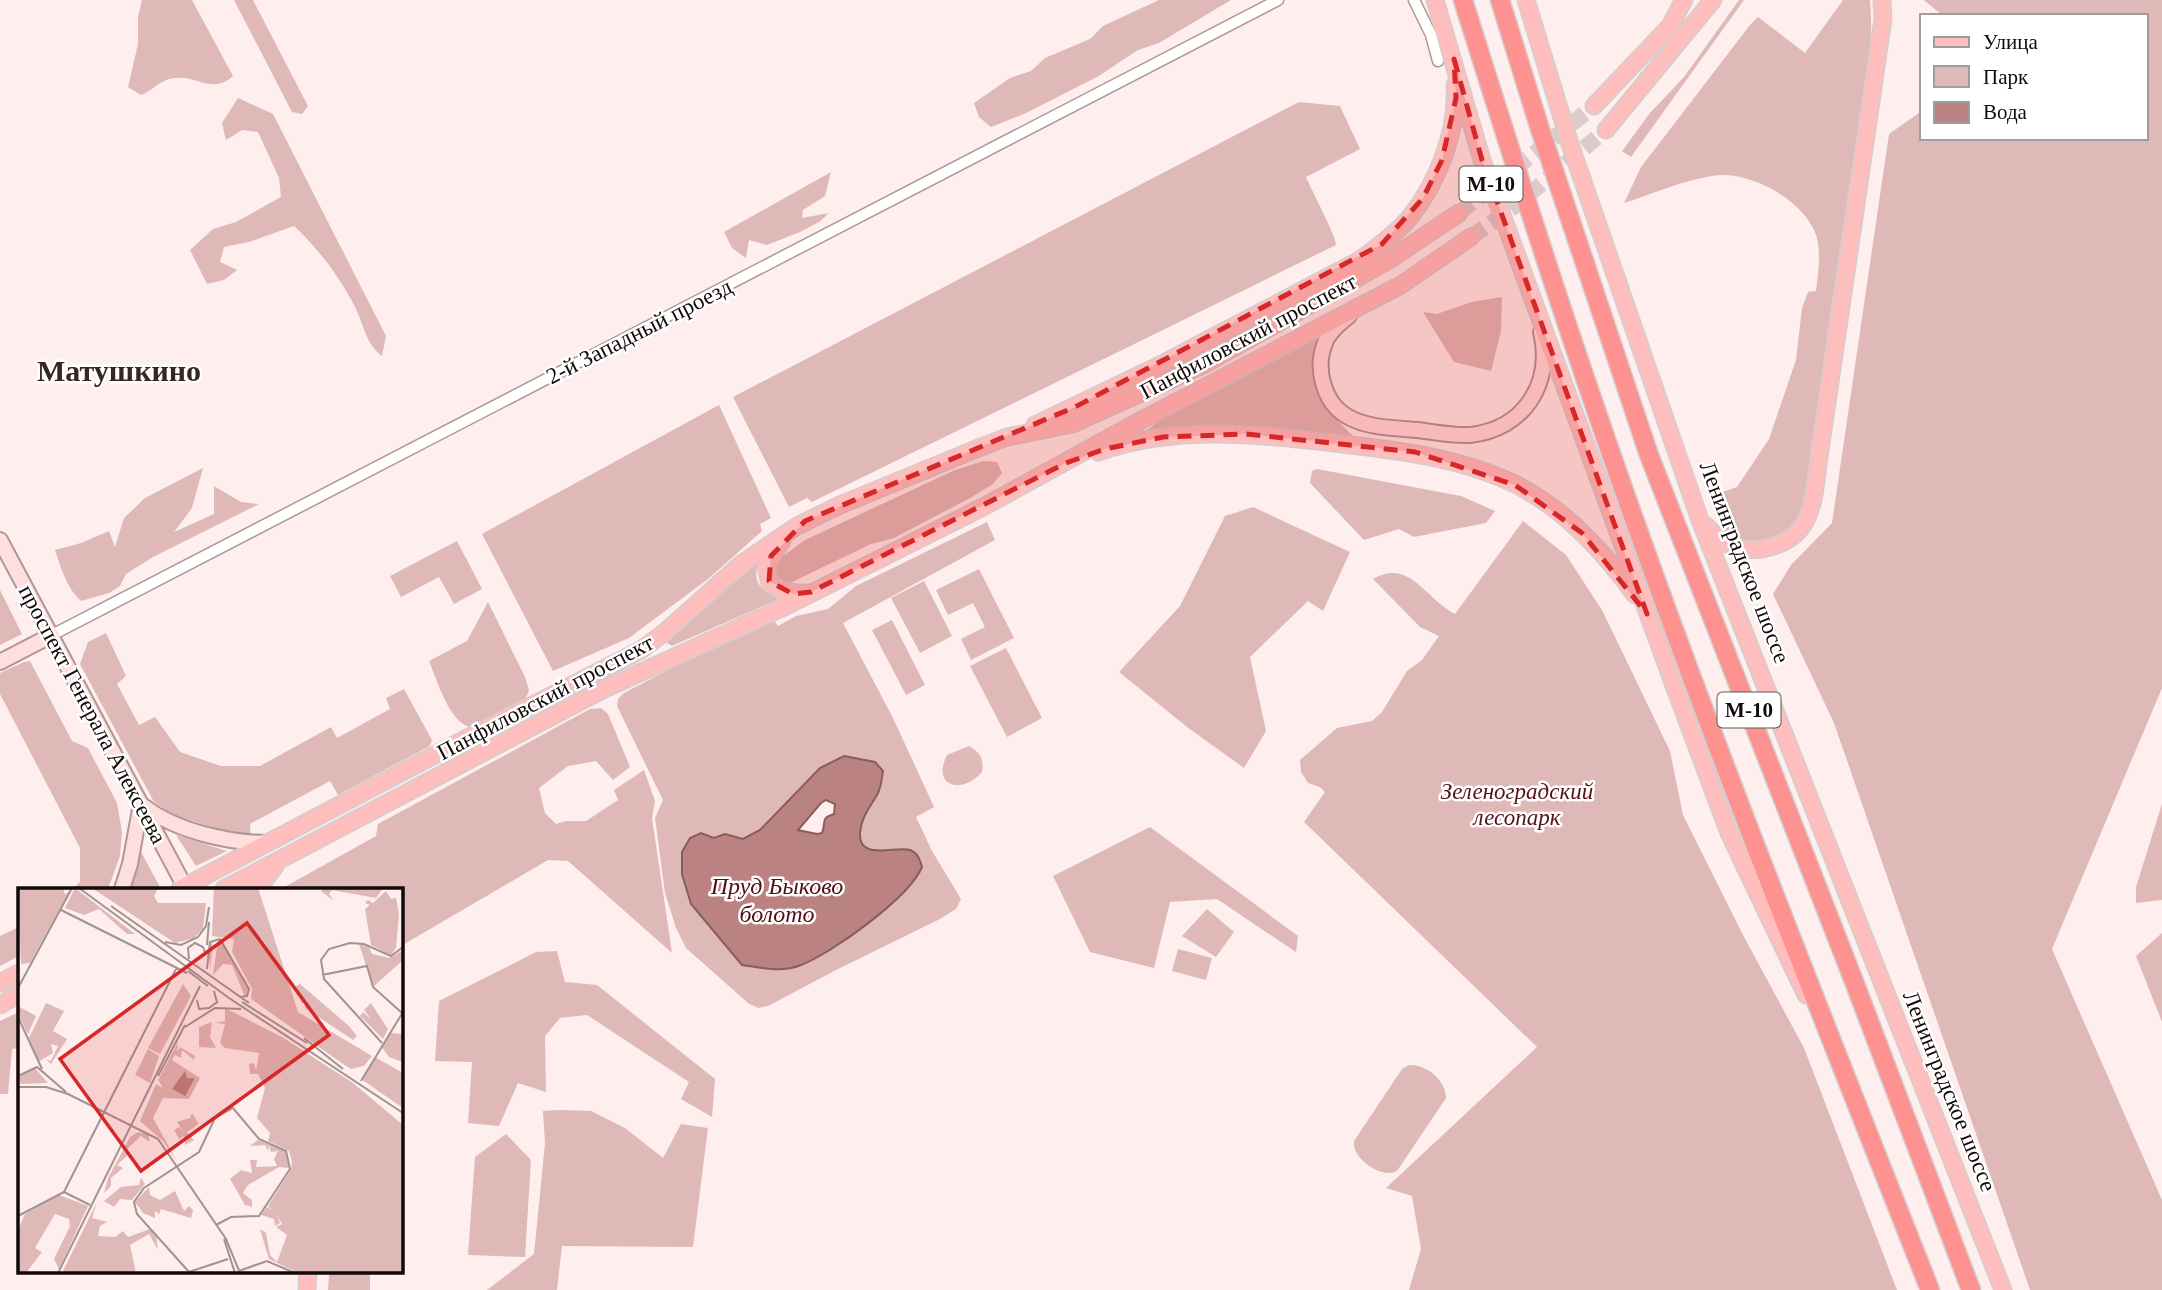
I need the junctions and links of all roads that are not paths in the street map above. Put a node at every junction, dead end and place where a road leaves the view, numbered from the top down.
1 (1278, 0) edge
2 (1414, 0) edge
3 (1436, 0) edge
4 (1463, 0) edge
5 (1500, 0) edge
6 (1684, 0) edge
7 (1692, 0) edge
8 (1713, 0) edge
9 (1882, 0) edge
10 (1528, 3) edge
11 (1670, 26) junction
12 (1446, 60) junction
13 (1594, 106) tunnel mouth
14 (1606, 130) tunnel mouth
15 (1459, 213) tunnel mouth
16 (1471, 237) tunnel mouth
17 (1366, 304) junction
18 (1535, 307) junction
19 (1007, 437) junction
20 (1066, 463) junction
21 (1700, 520) junction
22 (797, 526) junction
23 (0, 540) edge
24 (811, 592) junction
25 (1647, 614) junction
26 (52, 635) junction
27 (0, 662) edge
28 (141, 804) junction
29 (268, 843) junction
30 (278, 861) junction
31 (122, 888) edge
32 (184, 888) edge
33 (226, 888) edge
34 (259, 888) edge
35 (18, 974) edge
36 (0, 983) edge
37 (18, 996) edge
38 (0, 1005) edge
39 (1844, 1073) junction
40 (308, 1272) edge
41 (307, 1290) edge
42 (1930, 1290) edge
43 (1971, 1290) edge
44 (2003, 1290) edge

1 - 26 street, 2-й Западный проезд
2 - 12 street
3 - 12 main road, М-10
4 - 39 highway, М-10
5 - 43 highway, М-10
6 - 11 main road
7 - 11 main road
8 - 14 main road
9 - 21 main road
10 - 21 main road, Ленинградское шоссе
11 - 13 main road
12 - 18 main road, М-10
12 - 19 main road
15 - 19 main road, Панфиловский проспект
16 - 17 main road, Панфиловский проспект
17 - 18 main road
17 - 20 main road, Панфиловский проспект
18 - 25 main road, М-10
19 - 22 main road, Панфиловский проспект
20 - 24 main road, Панфиловский проспект
20 - 25 main road
21 - 44 main road, Ленинградское шоссе
22 - 24 main road
22 - 29 main road, Панфиловский проспект
23 - 26 main road, проспект Генерала Алексеева
24 - 30 main road, Панфиловский проспект
25 - 39 main road, М-10
26 - 27 main road, 2-й Западный проезд
26 - 28 main road, проспект Генерала Алексеева
28 - 29 main road
28 - 31 main road
28 - 32 main road, проспект Генерала Алексеева
29 - 32 main road, Панфиловский проспект
30 - 33 main road, Панфиловский проспект
30 - 34 main road
35 - 36 main road
37 - 38 main road
39 - 42 highway, М-10
40 - 41 main road

